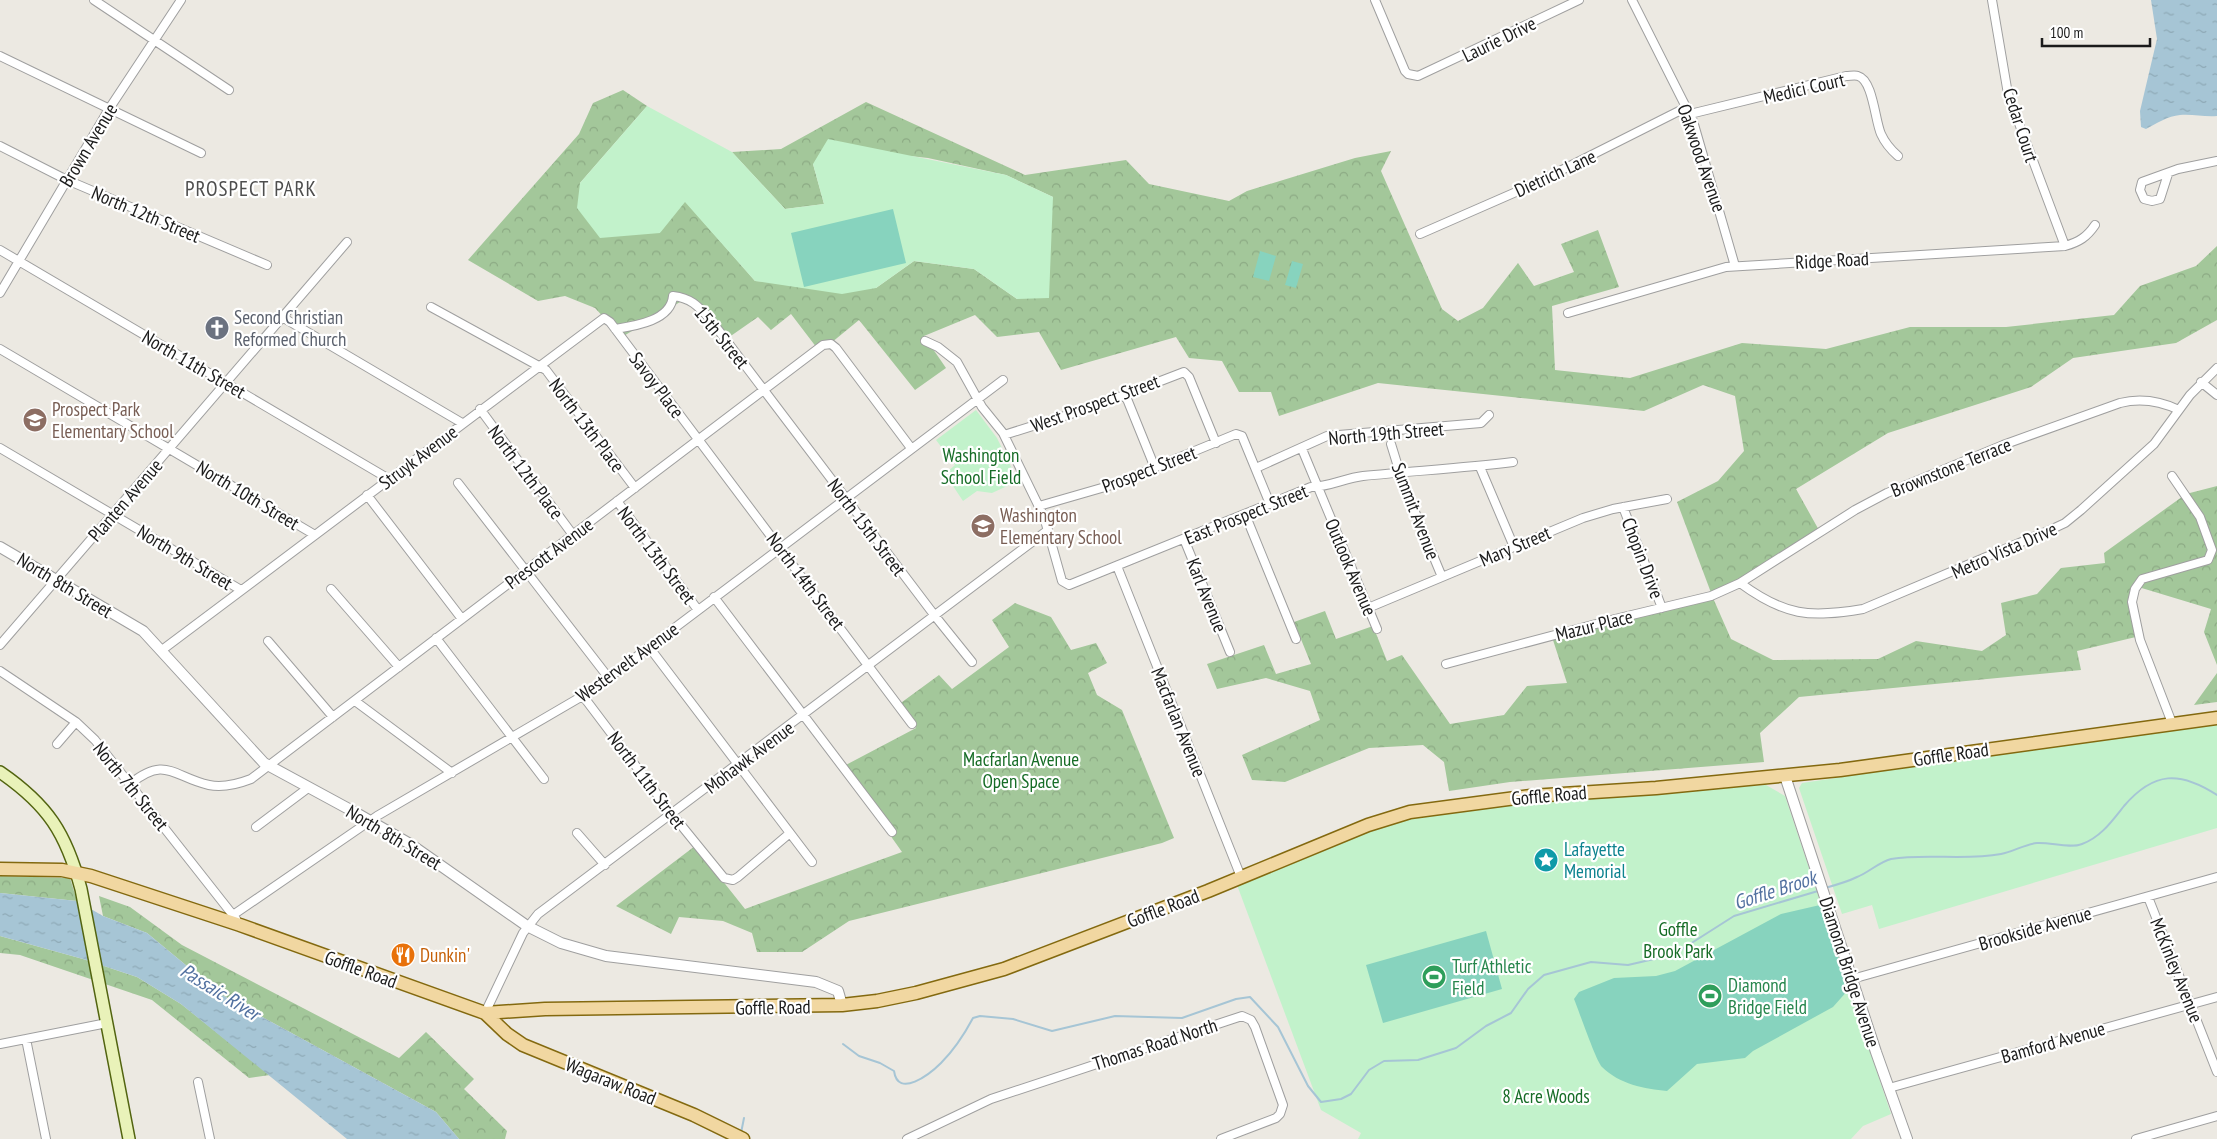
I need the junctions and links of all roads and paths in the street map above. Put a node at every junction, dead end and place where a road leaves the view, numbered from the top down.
1 (94, 0) edge
2 (181, 0) edge
3 (1375, 0) edge
4 (1579, 0) edge
5 (1632, 0) edge
6 (1992, 0) edge
7 (154, 40) junction
8 (0, 56) edge
9 (229, 90) dead end
10 (109, 108) junction
11 (1689, 111) junction
12 (0, 146) edge
13 (201, 153) dead end
14 (1898, 156) dead end
15 (2217, 161) edge
16 (2168, 174) dead end
17 (66, 180) junction
18 (2095, 225) dead end
19 (1420, 234) dead end
20 (347, 242) dead end
21 (2065, 246) junction
22 (0, 250) edge
23 (19, 261) junction
24 (266, 265) dead end
25 (1735, 266) junction
26 (0, 293) edge
27 (432, 307) dead end
28 (1568, 313) dead end
29 (282, 317) junction
30 (615, 329) junction
31 (925, 341) dead end
32 (0, 349) edge
33 (537, 367) junction
34 (2217, 368) edge
35 (1002, 380) dead end
36 (2201, 382) junction
37 (226, 383) junction
38 (764, 390) junction
39 (1125, 394) junction
40 (2217, 395) edge
41 (977, 399) junction
42 (480, 410) junction
43 (2179, 410) junction
44 (1489, 415) dead end
45 (462, 423) junction
46 (1004, 435) junction
47 (699, 440) junction
48 (1216, 443) junction
49 (1391, 444) dead end
50 (0, 448) edge
51 (170, 448) junction
52 (911, 448) junction
53 (1302, 449) junction
54 (1514, 462) dead end
55 (1480, 467) junction
56 (1154, 468) junction
57 (1256, 468) junction
58 (1400, 474) junction
59 (2172, 476) dead end
60 (389, 479) junction
61 (458, 483) dead end
62 (1317, 487) junction
63 (635, 488) junction
64 (367, 495) junction
65 (846, 498) junction
66 (1667, 499) dead end
67 (617, 501) junction
68 (1270, 504) junction
69 (1039, 506) junction
70 (1623, 507) junction
71 (113, 514) junction
72 (1245, 514) junction
73 (1048, 530) junction
74 (573, 534) junction
75 (315, 535) junction
76 (1184, 539) junction
77 (0, 547) edge
78 (1514, 547) junction
79 (780, 548) junction
80 (1117, 566) junction
81 (526, 570) junction
82 (1442, 577) junction
83 (57, 580) junction
84 (1740, 583) junction
85 (331, 589) dead end
86 (241, 590) junction
87 (714, 597) junction
88 (1368, 608) junction
89 (1662, 608) junction
90 (698, 610) junction
91 (935, 616) junction
92 (462, 619) junction
93 (1377, 629) dead end
94 (436, 638) junction
95 (1296, 639) dead end
96 (268, 641) dead end
97 (0, 645) edge
98 (649, 647) junction
99 (162, 650) junction
100 (1230, 652) dead end
101 (972, 662) dead end
102 (1446, 664) dead end
103 (870, 666) junction
104 (399, 667) junction
105 (0, 671) edge
106 (608, 677) junction
107 (583, 696) junction
108 (355, 701) junction
109 (804, 715) junction
110 (334, 717) junction
111 (2217, 718) edge
112 (76, 722) junction
113 (2172, 723) junction
114 (912, 724) dead end
115 (512, 738) junction
116 (57, 744) dead end
117 (738, 765) junction
118 (268, 766) junction
119 (0, 772) edge
120 (452, 773) junction
121 (1785, 776) junction
122 (544, 780) dead end
123 (130, 784) junction
124 (308, 788) junction
125 (672, 814) junction
126 (370, 820) junction
127 (256, 827) dead end
128 (892, 832) dead end
129 (577, 833) dead end
130 (790, 833) junction
131 (812, 862) dead end
132 (605, 865) junction
133 (0, 869) edge
134 (77, 873) junction
135 (1241, 877) junction
136 (2217, 877) edge
137 (2148, 896) junction
138 (236, 920) junction
139 (527, 926) junction
140 (1852, 979) junction
141 (2217, 997) edge
142 (2190, 1004) junction
143 (842, 1005) junction
144 (485, 1013) junction
145 (107, 1023) junction
146 (26, 1039) junction
147 (0, 1044) edge
148 (2217, 1072) edge
149 (198, 1082) dead end
150 (1889, 1088) junction
151 (2217, 1116) edge
152 (739, 1136) edge
153 (2151, 1137) edge
154 (46, 1139) edge
155 (129, 1139) edge
156 (210, 1139) edge
157 (907, 1139) edge
158 (1221, 1139) edge
159 (1907, 1139) edge
160 (2136, 1139) edge

1 - 7 street
2 - 7 street, Brown Avenue
3 - 4 street, Laurie Drive
5 - 11 street, Oakwood Avenue
6 - 21 street, Cedar Court
7 - 9 street
7 - 10 street, Brown Avenue
8 - 10 street
10 - 13 street
10 - 17 street, Brown Avenue
11 - 14 street, Medici Court
11 - 19 street, Dietrich Lane
11 - 25 street, Oakwood Avenue
12 - 17 street, North 12th Street
15 - 16 street
17 - 23 street, Brown Avenue
17 - 24 street, North 12th Street
18 - 21 street, Ridge Road
20 - 29 street, Planten Avenue
21 - 25 street, Ridge Road
22 - 23 street, North 11th Street
23 - 26 street, Brown Avenue
23 - 37 street, North 11th Street
25 - 28 street, Ridge Road
27 - 33 street, North 13th Place
29 - 37 street, Planten Avenue
29 - 45 street, North 12th Place
30 - 33 street, Struyk Avenue
30 - 38 street, 15th Street
30 - 47 street, Savoy Place
31 - 41 street
32 - 51 street, North 10th Street
33 - 42 street, Struyk Avenue
33 - 63 street, North 13th Place
34 - 36 street, Metro Vista Drive
35 - 41 street, Westervelt Avenue
36 - 40 street
36 - 43 street, Metro Vista Drive
37 - 51 street, Planten Avenue
37 - 60 street, North 11th Street
38 - 47 street, Prescott Avenue
38 - 52 street, Prescott Avenue
38 - 65 street, North 15th Street
39 - 46 street, West Prospect Street
39 - 48 street, West Prospect Street
39 - 56 street
41 - 46 street
41 - 52 street, Westervelt Avenue
42 - 45 street, Struyk Avenue
42 - 74 street, North 12th Place
43 - 84 street, Brownstone Terrace
43 - 84 street, Metro Vista Drive
44 - 53 street, North 19th Street
45 - 60 street, Struyk Avenue
46 - 69 street
47 - 63 street, Prescott Avenue
47 - 79 street, North 14th Street
48 - 56 street, Prospect Street
48 - 57 street, Prospect Street
49 - 58 street, Summit Avenue
50 - 71 street, North 9th Street
51 - 71 street, Planten Avenue
51 - 75 street, North 10th Street
52 - 65 street, Westervelt Avenue
53 - 57 street, North 19th Street
53 - 62 street, Outlook Avenue
54 - 55 street, East Prospect Street
55 - 58 street, East Prospect Street
55 - 78 street
56 - 69 street, Prospect Street
57 - 68 street
58 - 62 street, East Prospect Street
58 - 82 street, Summit Avenue
59 - 113 street
60 - 64 street, Struyk Avenue
61 - 81 street
62 - 68 street, East Prospect Street
62 - 88 street, Outlook Avenue
63 - 67 street, Prescott Avenue
64 - 75 street, Struyk Avenue
64 - 92 street
65 - 79 street, Westervelt Avenue
65 - 91 street, North 15th Street
66 - 70 street, Mary Street
67 - 74 street, Prescott Avenue
67 - 90 street, North 13th Street
68 - 72 street, East Prospect Street
69 - 73 street
70 - 78 street, Mary Street
70 - 89 street, Chopin Drive
71 - 83 street, Planten Avenue
71 - 86 street, North 9th Street
72 - 76 street, East Prospect Street
72 - 95 street
73 - 80 street, East Prospect Street
73 - 91 street, Mohawk Avenue
74 - 81 street, Prescott Avenue
75 - 86 street, Struyk Avenue
76 - 80 street, East Prospect Street
76 - 100 street, Karl Avenue
77 - 83 street, North 8th Street
78 - 82 street, Mary Street
79 - 87 street, Westervelt Avenue
79 - 103 street, North 14th Street
80 - 135 street, Macfarlan Avenue
81 - 92 street, Prescott Avenue
81 - 106 street
82 - 88 street, Mary Street
83 - 97 street, Planten Avenue
83 - 99 street, North 8th Street
84 - 89 street, Mazur Place
85 - 104 street
86 - 99 street, Struyk Avenue
87 - 90 street, Westervelt Avenue
87 - 109 street, North 13th Street
88 - 93 street, Outlook Avenue
89 - 102 street, Mazur Place
90 - 98 street, Westervelt Avenue
91 - 101 street, North 15th Street
91 - 103 street, Mohawk Avenue
92 - 94 street, Prescott Avenue
94 - 104 street, Prescott Avenue
94 - 115 street
96 - 110 street
98 - 106 street, Westervelt Avenue
98 - 117 street
99 - 118 street, North 8th Street
103 - 109 street, Mohawk Avenue
103 - 114 street, North 14th Street
104 - 108 street, Prescott Avenue
105 - 112 street, North 7th Street
106 - 107 street, Westervelt Avenue
107 - 115 street, Westervelt Avenue
107 - 125 street, North 11th Street
108 - 110 street, Prescott Avenue
108 - 120 street
109 - 117 street, Mohawk Avenue
109 - 128 street, North 13th Street
110 - 118 street, Prescott Avenue
111 - 113 main road, Goffle Road
112 - 116 street
112 - 123 street, North 7th Street
113 - 121 main road, Goffle Road
115 - 120 street, Westervelt Avenue
115 - 122 street
117 - 125 street, Mohawk Avenue
117 - 130 street
118 - 123 street, Prescott Avenue
118 - 124 street, North 8th Street
119 - 134 main road
120 - 126 street, Westervelt Avenue
121 - 135 main road, Goffle Road
121 - 140 street, Diamond Bridge Avenue
123 - 138 street, North 7th Street
124 - 126 street, North 8th Street
124 - 127 street
125 - 130 street, North 11th Street
125 - 132 street, Mohawk Avenue
126 - 138 street, Westervelt Avenue
126 - 139 street, North 8th Street
129 - 132 street
130 - 131 street
132 - 139 street, Mohawk Avenue
133 - 134 main road, Goffle Road
134 - 138 main road, Goffle Road
134 - 145 main road
135 - 143 main road, Goffle Road
136 - 137 street, Brookside Avenue
137 - 140 street, Brookside Avenue
137 - 142 street, McKinley Avenue
138 - 144 main road, Goffle Road
139 - 143 street, North 8th Street
139 - 144 street, Mohawk Avenue
140 - 150 street, Diamond Bridge Avenue
141 - 142 street, Bamford Avenue
142 - 148 street, McKinley Avenue
142 - 150 street, Bamford Avenue
143 - 144 main road, Goffle Road
144 - 152 main road, Wagaraw Road
145 - 146 street
145 - 155 main road
146 - 147 street
146 - 154 street
149 - 156 street
150 - 159 street, Diamond Bridge Avenue
151 - 153 street
153 - 160 street
157 - 158 street, Thomas Road North

